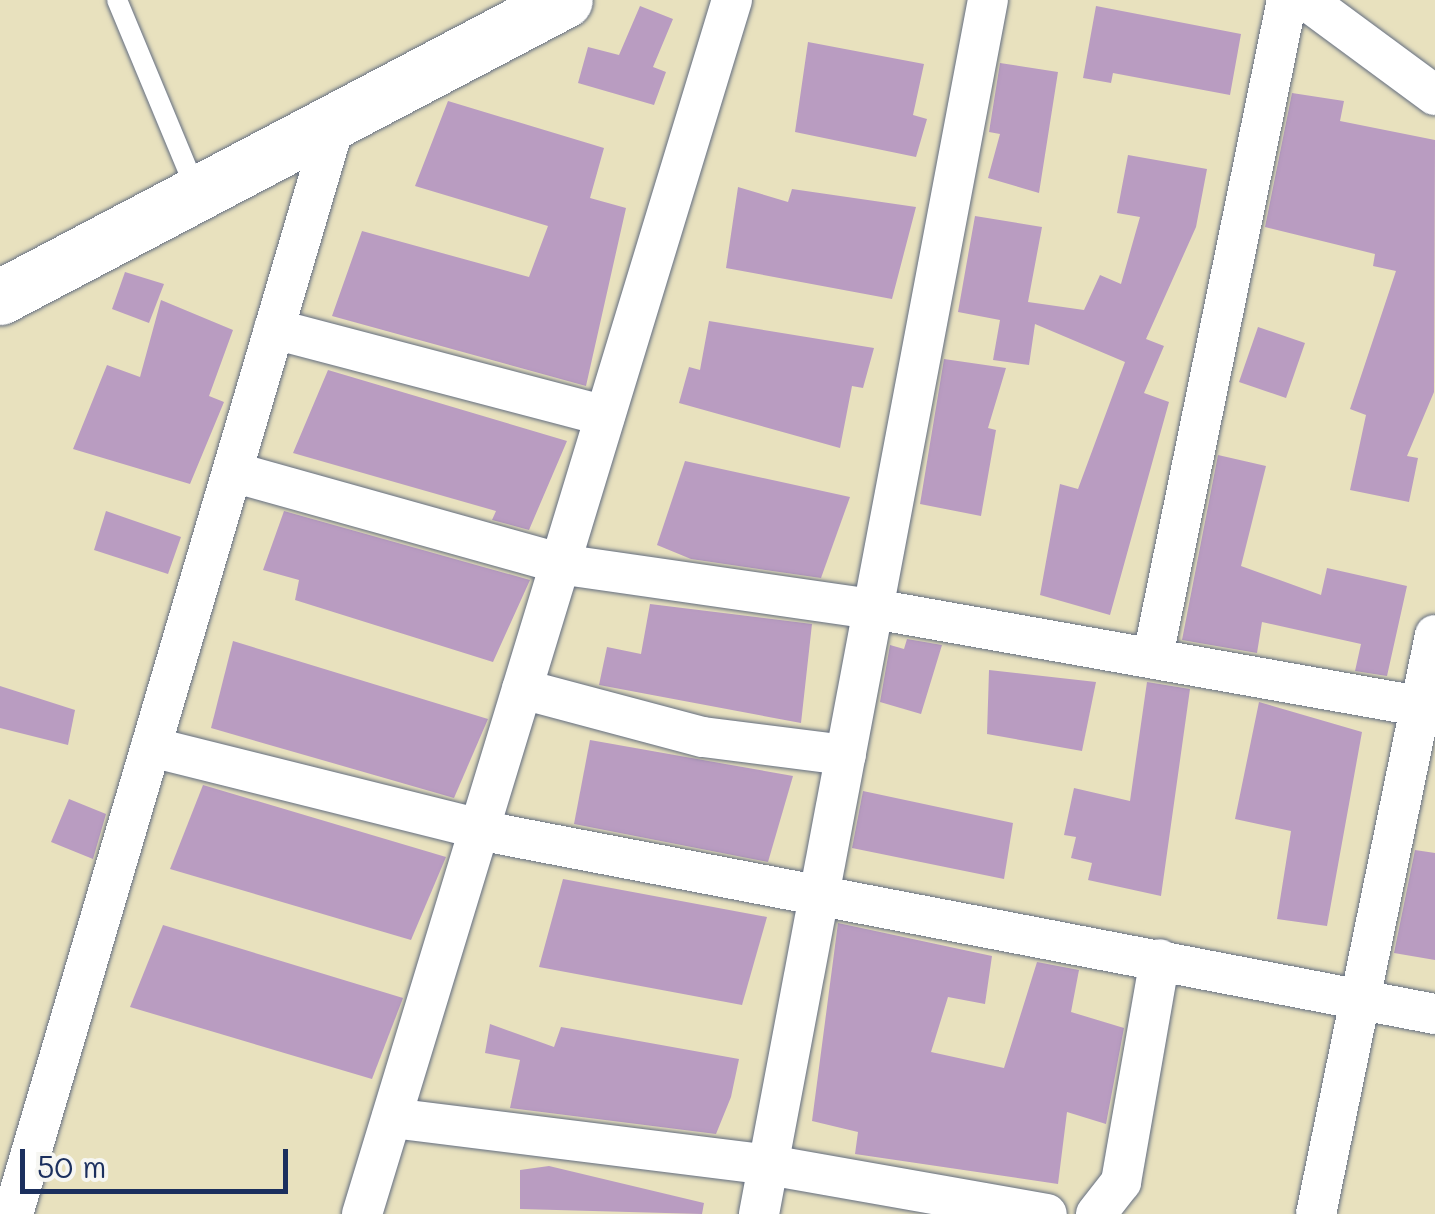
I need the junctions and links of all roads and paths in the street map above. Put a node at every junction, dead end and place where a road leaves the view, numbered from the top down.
1 (117, 0) edge
2 (565, 0) edge
3 (732, 0) edge
4 (988, 0) edge
5 (1287, 0) edge
6 (1306, 0) edge
7 (1435, 95) edge
8 (335, 123) junction
9 (198, 194) junction
10 (0, 297) edge
11 (274, 329) junction
12 (606, 416) junction
13 (233, 472) junction
14 (566, 566) junction
15 (880, 610) junction
16 (1435, 635) edge
17 (1154, 656) junction
18 (522, 689) junction
19 (1429, 708) edge
20 (151, 747) junction
21 (846, 756) junction
22 (479, 830) junction
23 (820, 892) junction
24 (1160, 960) junction
25 (1363, 1000) junction
26 (1435, 1014) edge
27 (392, 1118) junction
28 (768, 1165) junction
29 (13, 1214) edge
30 (362, 1214) edge
31 (760, 1214) edge
32 (1047, 1214) edge
33 (1096, 1214) edge
34 (1316, 1214) edge

1 - 9 lane
2 - 8 main road
3 - 12 street
4 - 15 street
5 - 17 street
6 - 7 street
8 - 9 main road
8 - 11 street
9 - 10 main road
11 - 12 street
11 - 13 street
12 - 14 street
13 - 14 street
13 - 20 street
14 - 15 street
14 - 18 street
15 - 17 street
15 - 21 street
16 - 19 street
17 - 19 street
18 - 21 street
18 - 22 street
19 - 25 street
20 - 22 street
20 - 29 street
21 - 23 street
22 - 23 street
22 - 27 street
23 - 24 street
23 - 28 street
24 - 25 street
24 - 33 street
25 - 26 street
25 - 34 street
27 - 28 street
27 - 30 street
28 - 31 street
28 - 32 street

